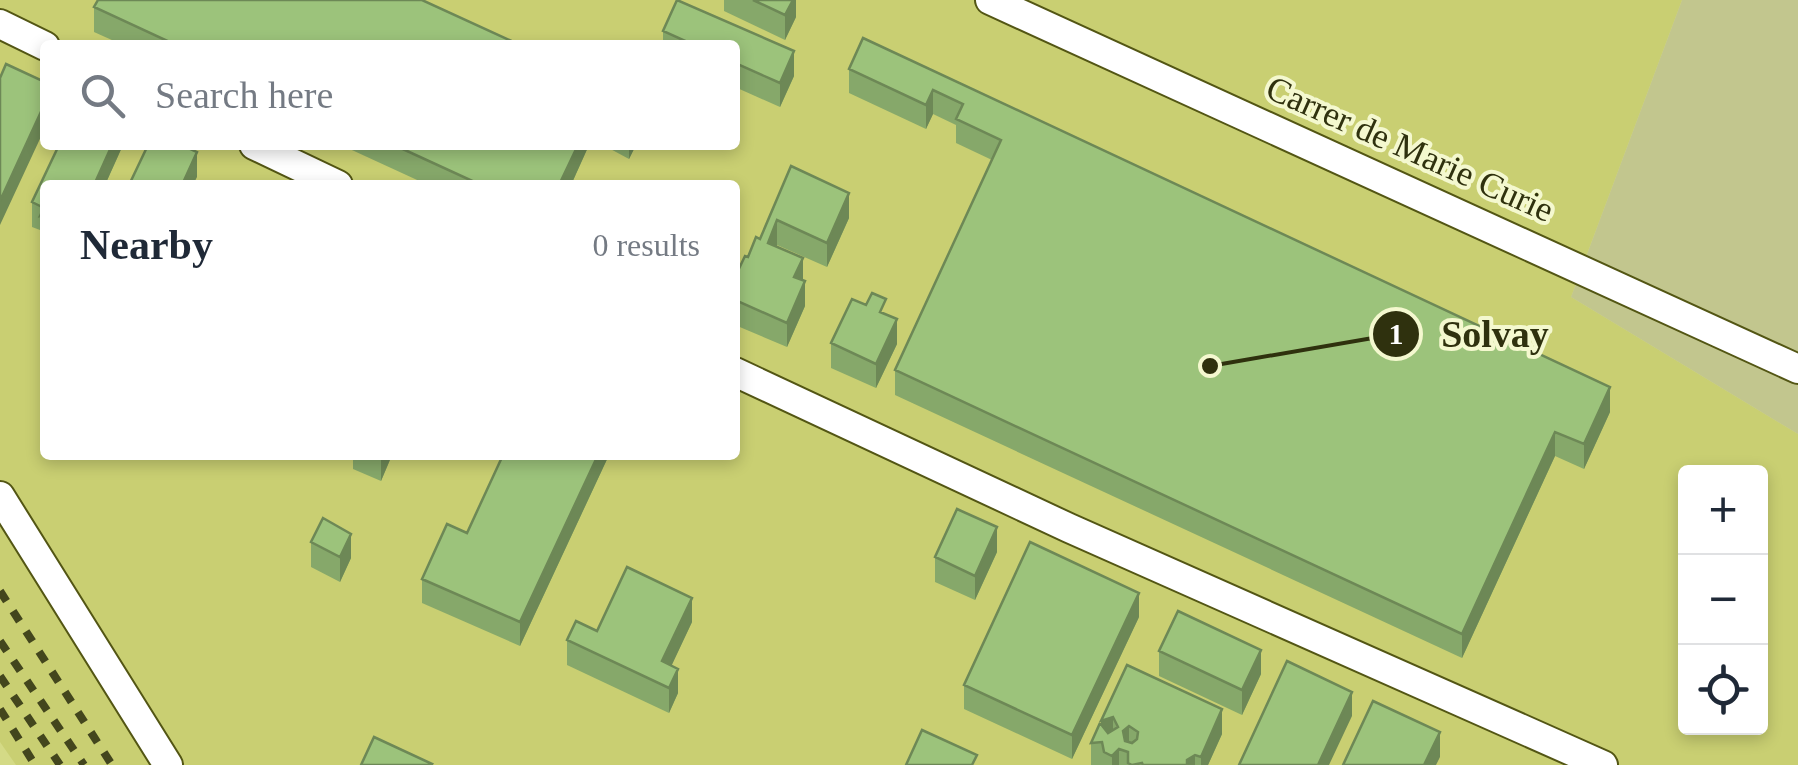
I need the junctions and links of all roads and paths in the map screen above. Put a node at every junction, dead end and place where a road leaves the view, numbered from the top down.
1 (990, 0) edge
2 (0, 24) edge
3 (40, 44) edge
4 (264, 150) edge
5 (328, 180) edge
6 (1798, 369) edge
7 (740, 374) edge
8 (0, 496) edge
9 (168, 765) edge
10 (1603, 765) edge

1 - 6 street, Carrer de Marie Curie
2 - 3 street
4 - 5 street
7 - 10 street
8 - 9 street

